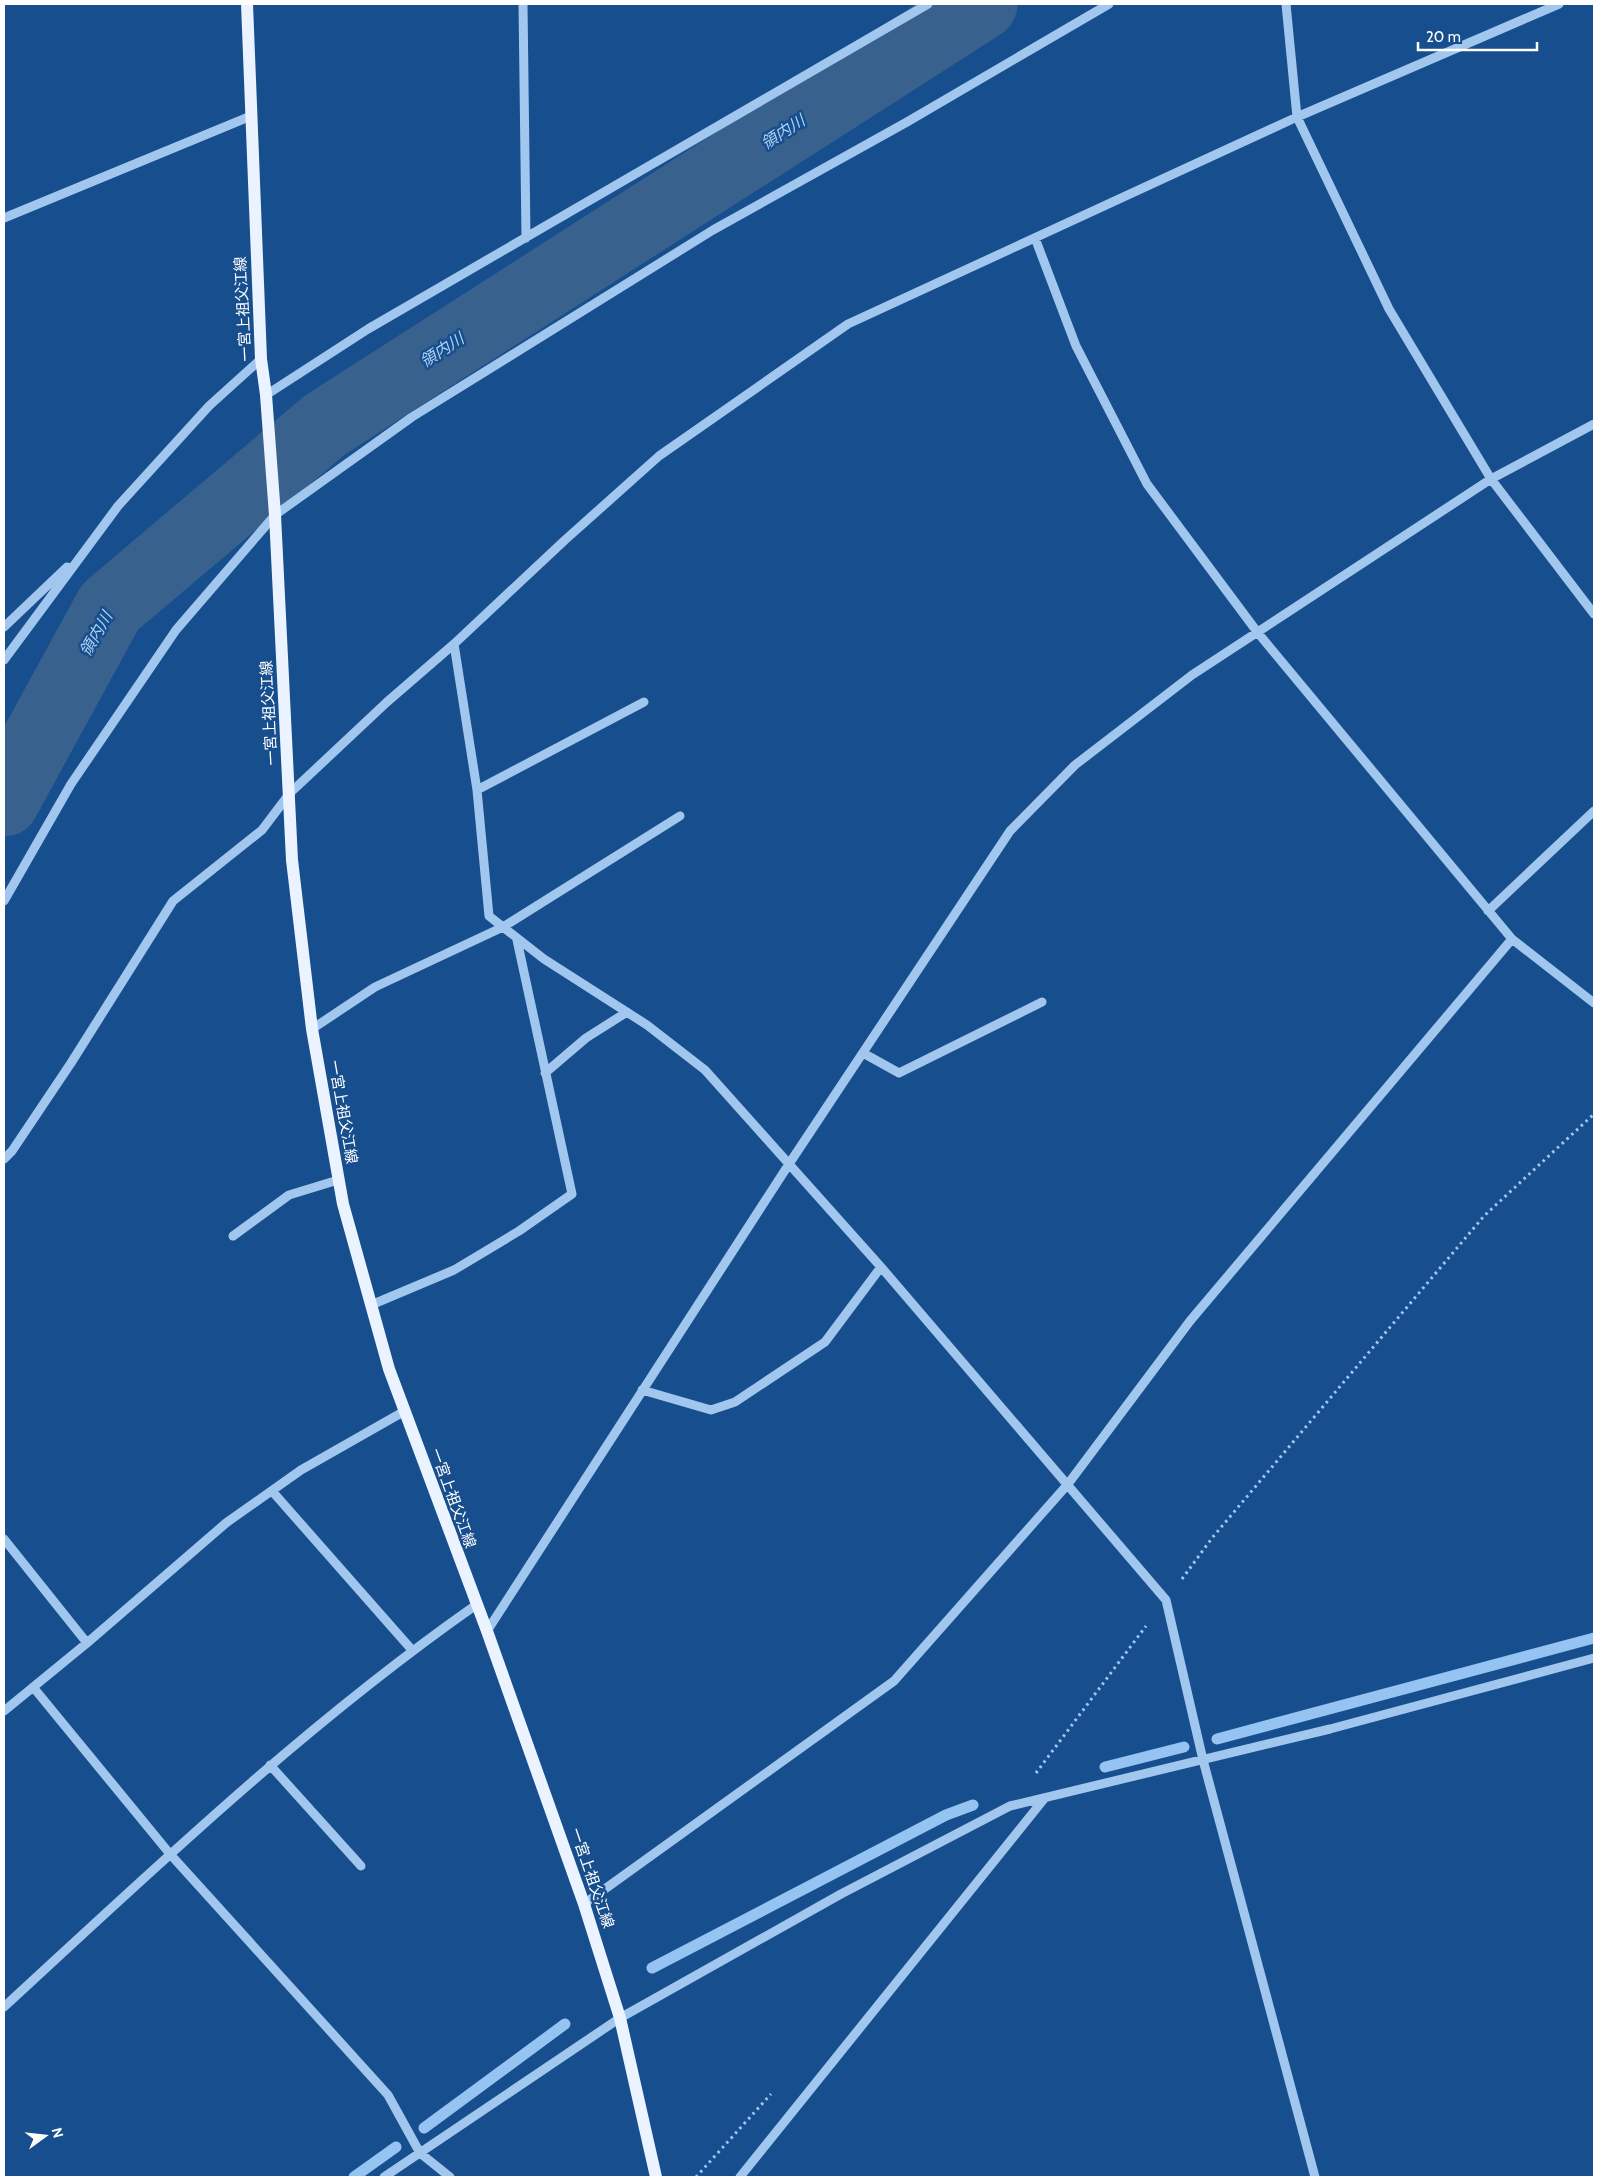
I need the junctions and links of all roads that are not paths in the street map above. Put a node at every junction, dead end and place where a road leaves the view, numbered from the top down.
1 (247, 4) edge
2 (523, 4) edge
3 (928, 4) edge
4 (1109, 4) edge
5 (1286, 4) edge
6 (1559, 4) edge
7 (251, 116) junction
8 (1297, 117) junction
9 (4, 218) edge
10 (526, 238) junction
11 (1035, 238) junction
12 (261, 359) junction
13 (267, 401) junction
14 (1594, 424) edge
15 (1491, 479) junction
16 (275, 515) junction
17 (83, 552) junction
18 (1594, 614) edge
19 (4, 627) edge
20 (1258, 633) junction
21 (454, 644) junction
22 (4, 660) edge
23 (644, 702) dead end
24 (477, 790) junction
25 (290, 793) junction
26 (1594, 811) edge
27 (680, 816) dead end
28 (4, 901) edge
29 (1488, 911) junction
30 (503, 927) junction
31 (1512, 939) junction
32 (517, 940) junction
33 (1042, 1002) dead end
34 (1594, 1003) edge
35 (627, 1012) junction
36 (312, 1029) junction
37 (863, 1053) junction
38 (545, 1074) junction
39 (4, 1159) edge
40 (789, 1164) junction
41 (338, 1180) junction
42 (233, 1236) dead end
43 (882, 1267) junction
44 (371, 1305) junction
45 (642, 1390) junction
46 (403, 1412) junction
47 (1068, 1484) junction
48 (272, 1491) junction
49 (4, 1539) edge
50 (476, 1605) junction
51 (487, 1631) junction
52 (87, 1643) junction
53 (412, 1650) junction
54 (1594, 1658) edge
55 (32, 1687) junction
56 (4, 1711) edge
57 (1203, 1760) junction
58 (270, 1765) junction
59 (1044, 1798) junction
60 (170, 1854) junction
61 (361, 1866) dead end
62 (584, 1904) junction
63 (4, 2007) edge
64 (620, 2018) junction
65 (420, 2153) junction
66 (384, 2177) edge
67 (450, 2177) edge
68 (656, 2177) edge
69 (740, 2177) edge
70 (1315, 2177) edge

1 - 7 main road, 一宮上祖父江線
2 - 10 street
3 - 10 street
4 - 16 street
5 - 8 street
6 - 8 street
7 - 9 street
7 - 12 main road, 一宮上祖父江線
8 - 11 street
8 - 15 street
10 - 13 street
11 - 20 street
11 - 21 street
12 - 13 main road, 一宮上祖父江線
12 - 17 street
13 - 16 main road, 一宮上祖父江線
14 - 15 street
15 - 18 street
15 - 20 street
16 - 25 main road, 一宮上祖父江線
16 - 28 street
17 - 19 street
17 - 22 street
20 - 29 street
20 - 37 street
21 - 24 street
21 - 25 street
23 - 24 street
24 - 30 street
25 - 36 main road, 一宮上祖父江線
25 - 39 street
26 - 29 street
27 - 30 street
29 - 31 street
30 - 32 street
30 - 36 street
31 - 34 street
31 - 47 street
32 - 35 street
32 - 38 street
33 - 37 street
35 - 38 street
35 - 40 street
36 - 41 main road, 一宮上祖父江線
37 - 40 street
38 - 44 street
40 - 43 street
40 - 45 street
41 - 42 street
41 - 44 main road, 一宮上祖父江線
43 - 45 street
43 - 47 street
44 - 46 main road, 一宮上祖父江線
45 - 51 street
46 - 48 street
46 - 50 main road, 一宮上祖父江線
47 - 57 street
47 - 62 street
48 - 52 street
48 - 53 street
49 - 52 street
50 - 51 main road, 一宮上祖父江線
50 - 53 street
51 - 62 main road, 一宮上祖父江線
52 - 55 street
53 - 58 street
54 - 57 street
55 - 56 street
55 - 60 street
57 - 59 street
57 - 70 street
58 - 60 street
58 - 61 street
59 - 64 street
59 - 69 street
60 - 63 street
60 - 65 street
62 - 64 main road, 一宮上祖父江線
64 - 65 street
64 - 68 main road, 一宮上祖父江線
65 - 66 street
65 - 67 street

